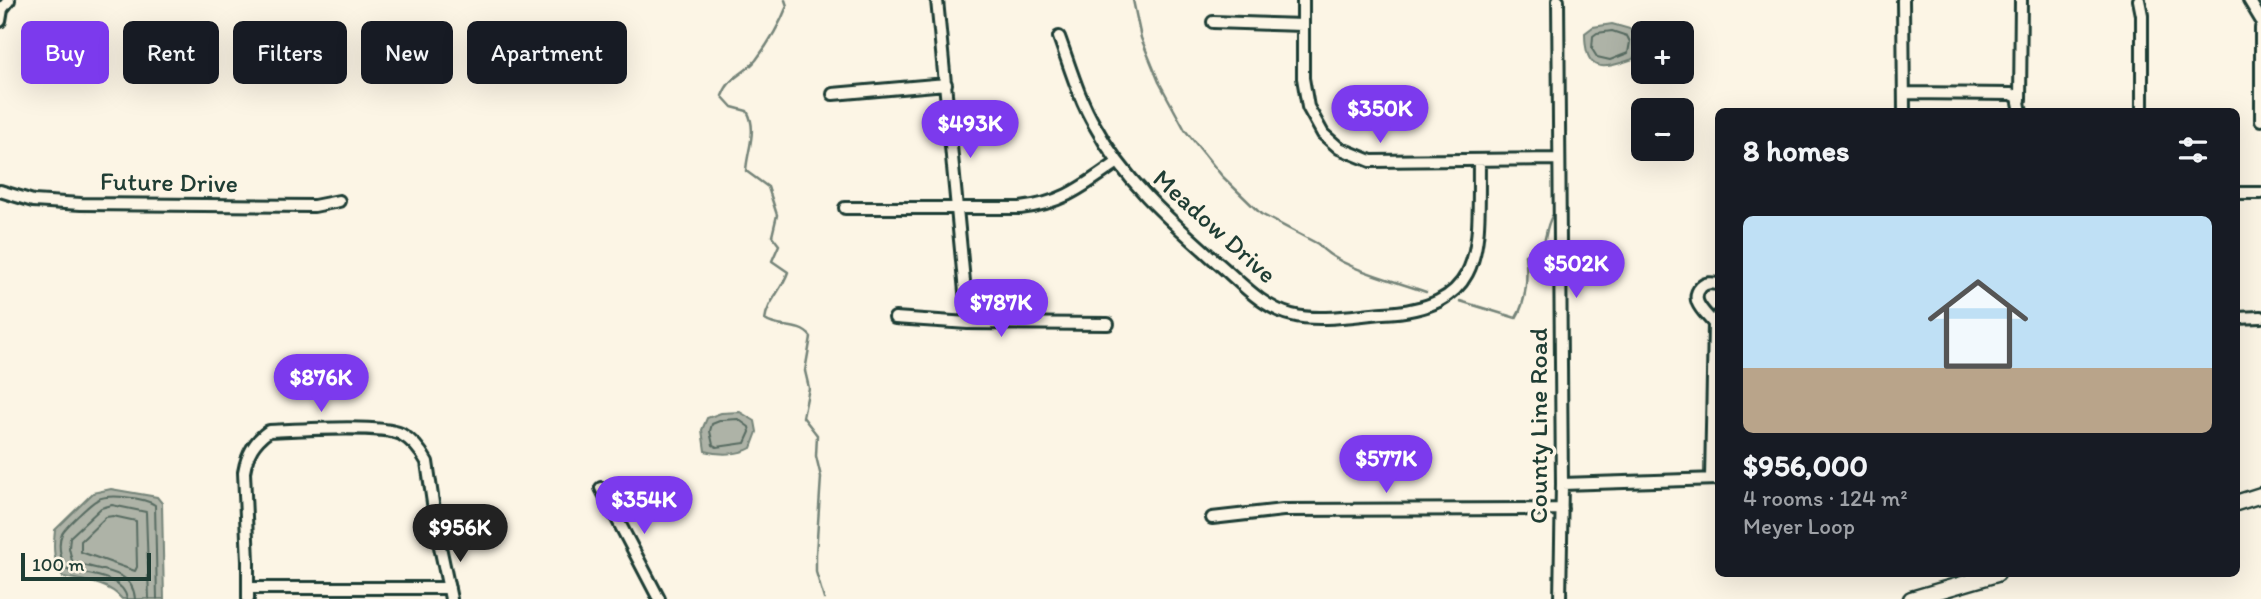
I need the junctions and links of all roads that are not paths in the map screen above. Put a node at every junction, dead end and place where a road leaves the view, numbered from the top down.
1 (9, 0) edge
2 (937, 0) edge
3 (1303, 0) edge
4 (1558, 0) edge
5 (1903, 0) edge
6 (2021, 0) edge
7 (2139, 0) edge
8 (2249, 0) edge
9 (2261, 20) edge
10 (0, 21) edge
11 (1213, 22) dead end
12 (1303, 25) junction
13 (2261, 28) edge
14 (1059, 37) dead end
15 (946, 84) junction
16 (1904, 93) junction
17 (833, 94) dead end
18 (2021, 106) edge
19 (1904, 108) edge
20 (2142, 108) edge
21 (2261, 120) edge
22 (1559, 159) junction
23 (1479, 161) junction
24 (1118, 162) junction
25 (2261, 183) edge
26 (0, 191) edge
27 (2261, 193) edge
28 (2240, 194) edge
29 (339, 201) dead end
30 (959, 207) junction
31 (845, 208) dead end
32 (1715, 284) edge
33 (2261, 317) edge
34 (895, 318) dead end
35 (2240, 318) edge
36 (1715, 319) edge
37 (968, 323) junction
38 (1108, 324) dead end
39 (1715, 479) edge
40 (1562, 484) junction
41 (601, 488) dead end
42 (2261, 495) edge
43 (2240, 502) edge
44 (1562, 509) junction
45 (1212, 518) dead end
46 (1987, 577) edge
47 (248, 594) edge
48 (450, 594) edge
49 (659, 599) edge
50 (1560, 599) edge
51 (1911, 599) edge

1 - 10 street
2 - 15 street
3 - 12 street
4 - 22 street, County Line Road
5 - 16 street
6 - 18 street
7 - 20 street
8 - 9 street
11 - 12 street
12 - 23 street
13 - 21 street
14 - 24 street, Meadow Drive
15 - 17 street
15 - 30 street
16 - 18 street
16 - 19 street
22 - 23 street
22 - 40 street, County Line Road
23 - 24 street, Meadow Drive
24 - 30 street
25 - 27 street
26 - 29 street, Future Drive
27 - 28 street
30 - 31 street
30 - 37 street
32 - 36 street
33 - 35 street
34 - 37 street
37 - 38 street
39 - 40 street
40 - 44 street, County Line Road
41 - 49 street
42 - 43 main road
44 - 45 street
44 - 50 street, County Line Road
46 - 51 main road
47 - 48 street
47 - 48 street

